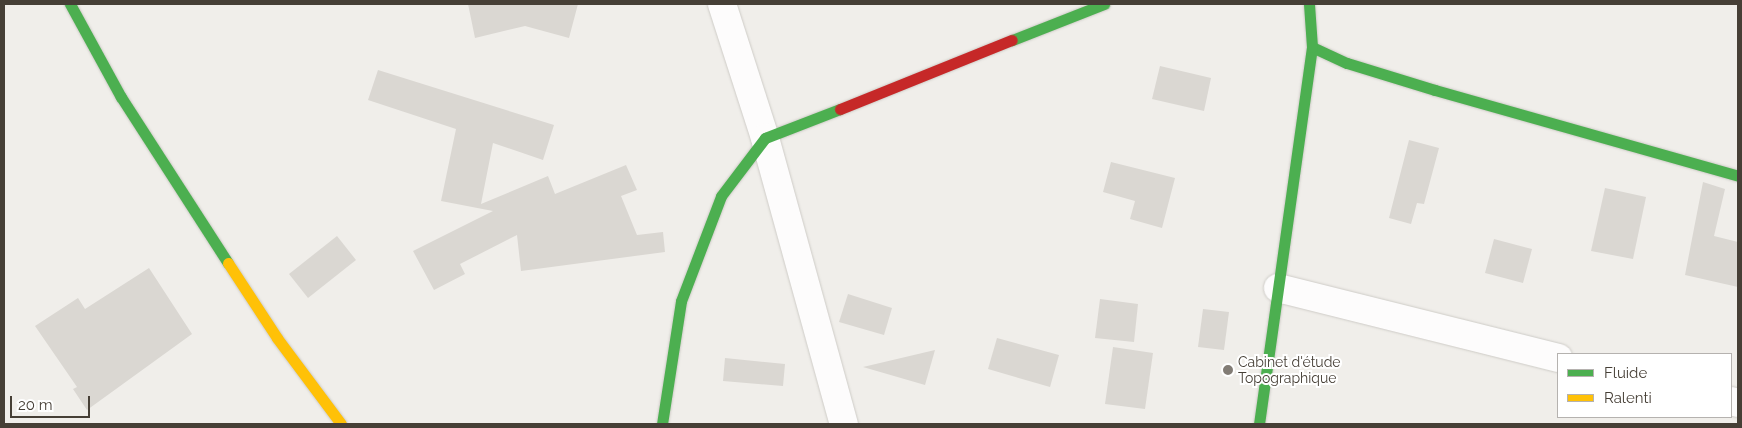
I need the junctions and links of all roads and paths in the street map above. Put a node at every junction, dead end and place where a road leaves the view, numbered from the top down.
1 (70, 4) edge
2 (722, 4) edge
3 (1104, 4) edge
4 (1309, 4) edge
5 (1312, 47) junction
6 (765, 138) junction
7 (1738, 176) edge
8 (1278, 288) junction
9 (1557, 358) edge
10 (341, 424) edge
11 (662, 424) edge
12 (844, 424) edge
13 (1259, 424) edge

1 - 10 street
2 - 6 street
3 - 6 street
4 - 5 street
5 - 7 street
5 - 8 street
6 - 11 street
6 - 12 street
8 - 9 street
8 - 13 street

